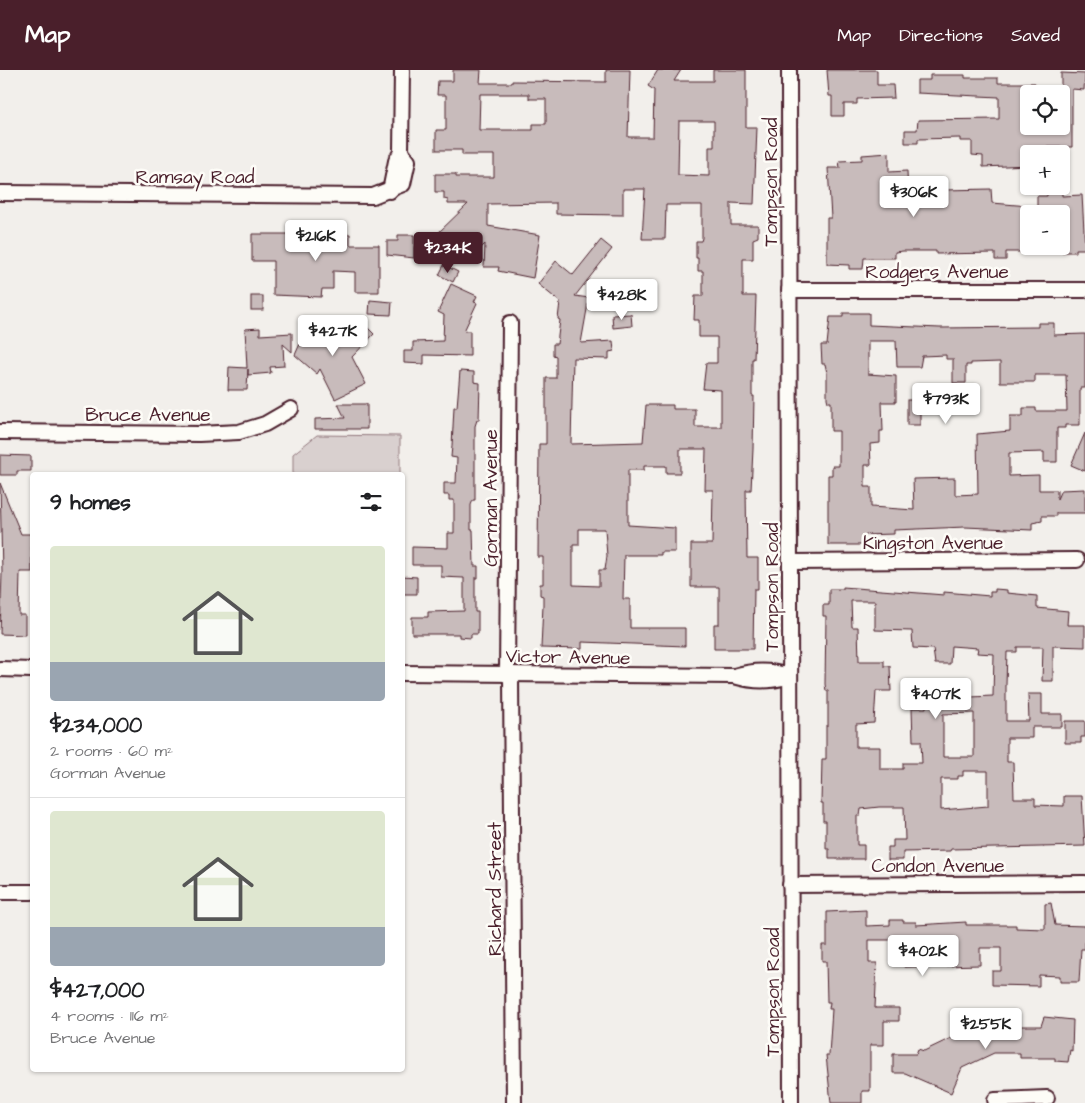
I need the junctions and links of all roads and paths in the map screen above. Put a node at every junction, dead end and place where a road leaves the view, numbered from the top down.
1 (402, 70) edge
2 (789, 70) edge
3 (0, 194) edge
4 (789, 290) junction
5 (1085, 290) edge
6 (510, 323) dead end
7 (291, 409) dead end
8 (0, 432) edge
9 (1077, 560) dead end
10 (790, 562) junction
11 (0, 669) edge
12 (30, 670) edge
13 (405, 673) edge
14 (509, 675) junction
15 (790, 676) junction
16 (1085, 883) edge
17 (790, 884) junction
18 (0, 892) edge
19 (30, 892) edge
20 (1047, 1098) dead end
21 (1001, 1101) edge
22 (514, 1103) edge
23 (791, 1103) edge

1 - 3 street, Ramsay Road
2 - 4 street, Tompson Road
4 - 5 street, Rodgers Avenue
4 - 10 street, Tompson Road
6 - 14 street, Gorman Avenue
7 - 8 street, Bruce Avenue
9 - 10 street, Kingston Avenue
10 - 15 street, Tompson Road
11 - 12 street
13 - 14 street, Victor Avenue
14 - 15 street, Victor Avenue
14 - 22 street, Richard Street
15 - 17 street, Tompson Road
16 - 17 street, Condon Avenue
17 - 23 street, Tompson Road
18 - 19 street
20 - 21 street

